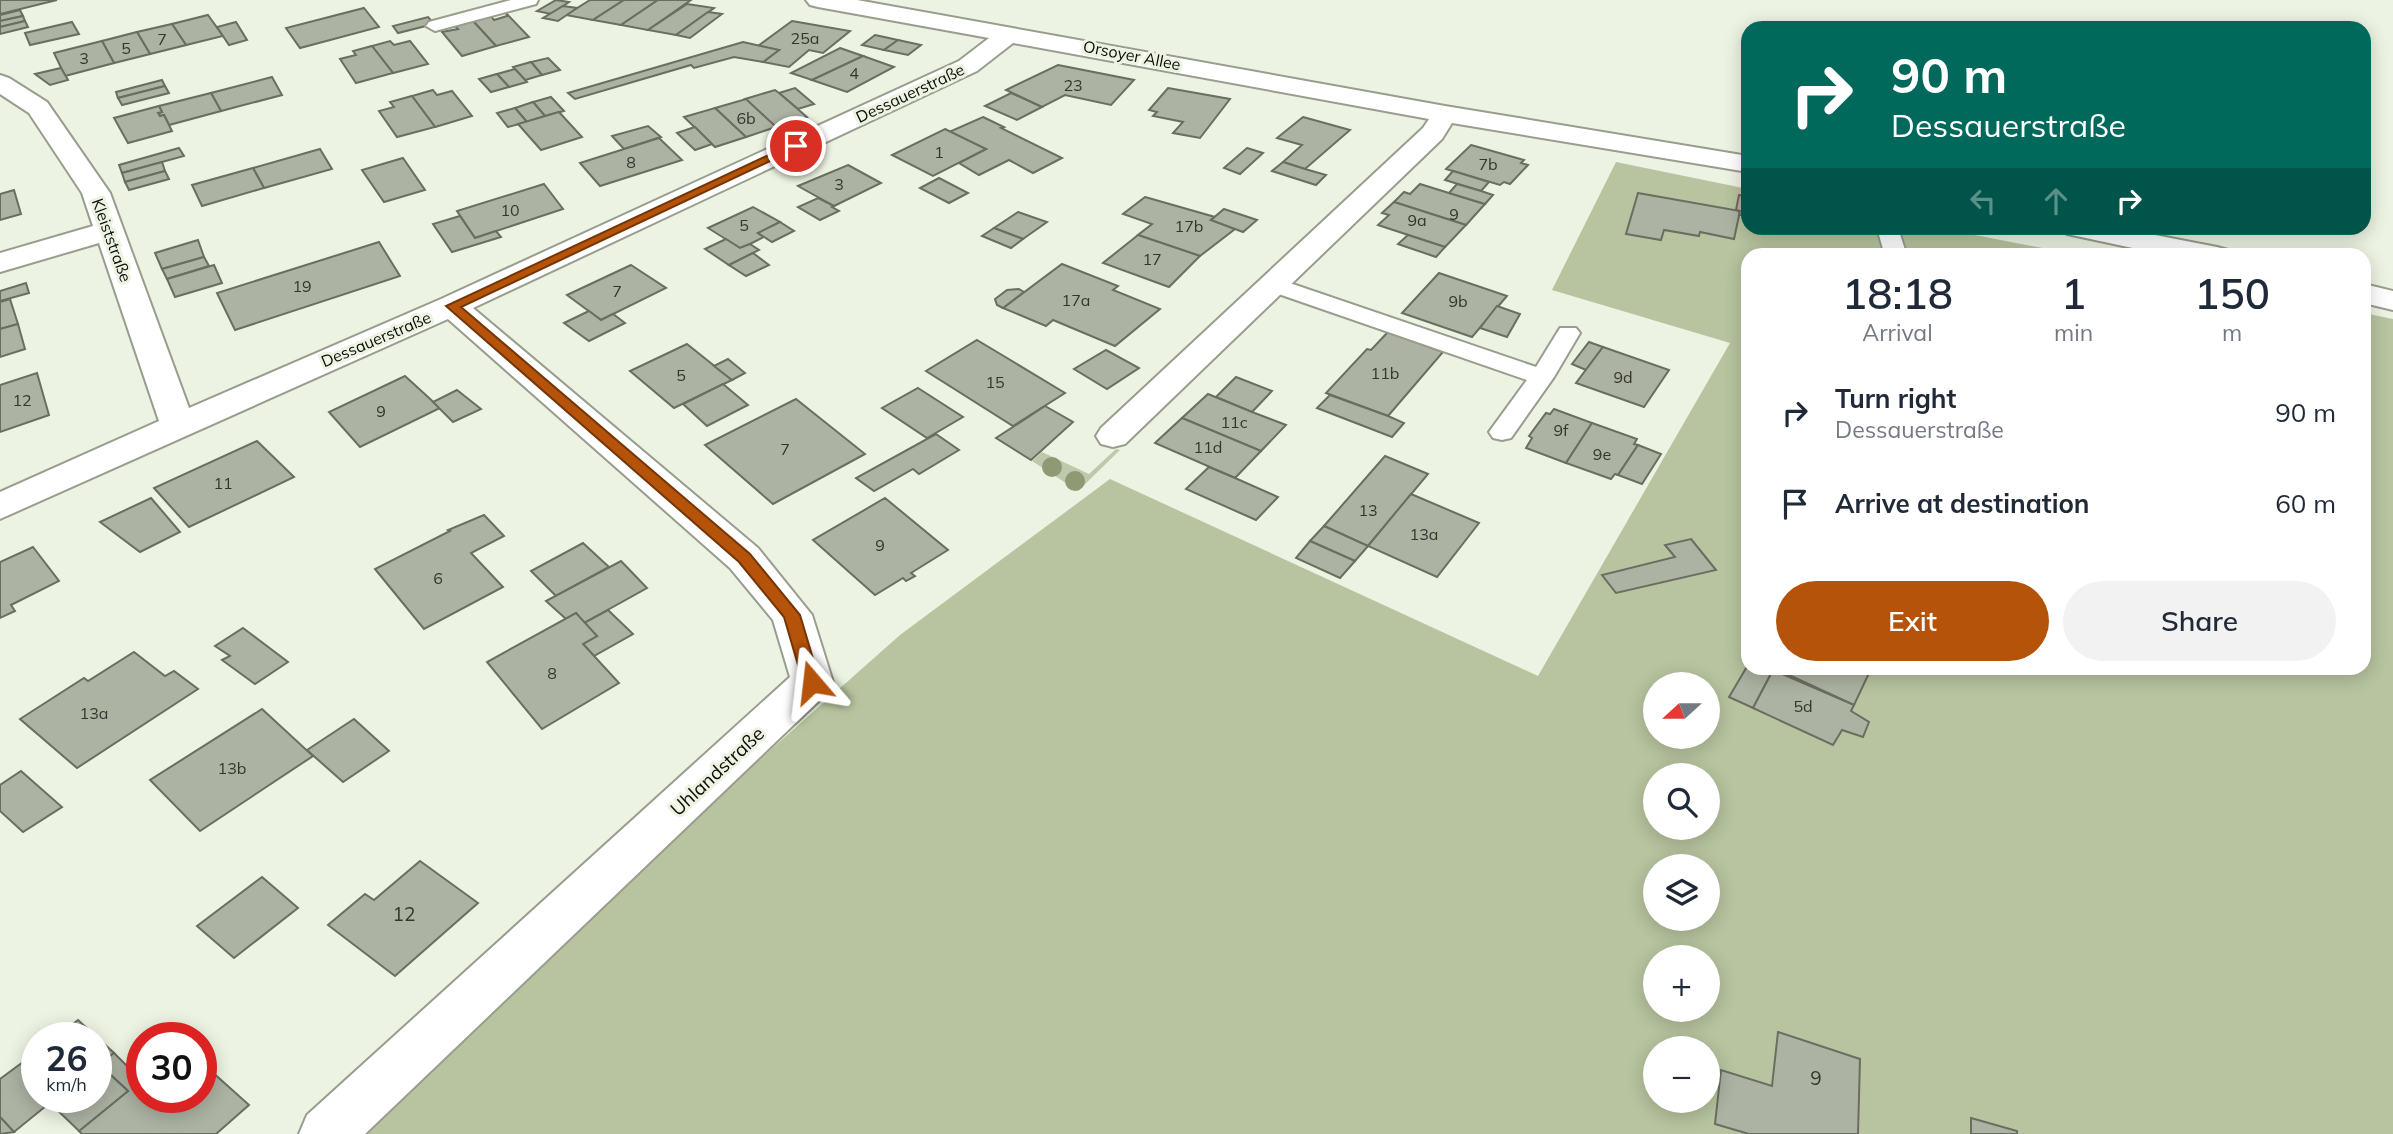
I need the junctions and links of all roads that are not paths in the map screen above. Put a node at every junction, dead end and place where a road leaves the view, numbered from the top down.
1 (530, 0) edge
2 (818, 0) edge
3 (435, 26) dead end
4 (1011, 33) junction
5 (0, 83) edge
6 (1445, 114) junction
7 (1741, 163) edge
8 (109, 230) junction
9 (2112, 235) edge
10 (2177, 248) edge
11 (0, 263) edge
12 (1272, 284) junction
13 (2371, 295) edge
14 (2393, 301) edge
15 (452, 306) junction
16 (1568, 333) dead end
17 (1542, 377) junction
18 (178, 426) junction
19 (1502, 432) dead end
20 (1113, 436) dead end
21 (0, 507) edge
22 (326, 1134) edge

1 - 3 lane
2 - 4 street, Orsoyer Allee
4 - 6 street, Orsoyer Allee
4 - 15 street, Dessauerstraße
5 - 8 street, Kleiststraße
6 - 7 street, Orsoyer Allee
6 - 12 street
8 - 11 street
8 - 18 street, Kleiststraße
9 - 10 street
12 - 17 lane
12 - 20 street
13 - 14 street
15 - 18 street, Dessauerstraße
15 - 22 street, Uhlandstraße
16 - 17 lane
17 - 19 lane
18 - 21 street, Dessauerstraße

